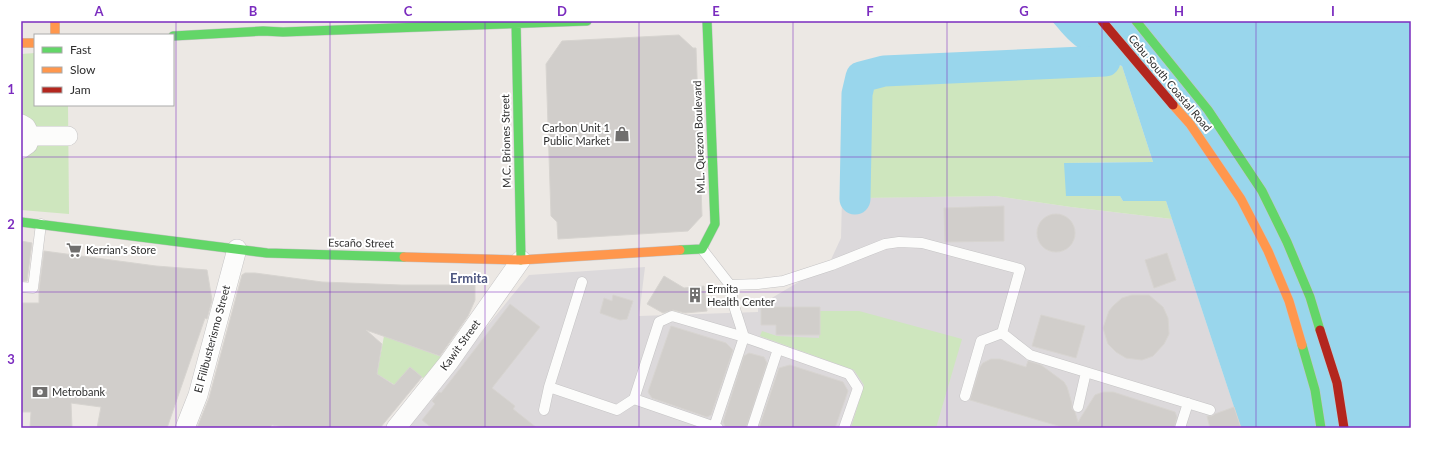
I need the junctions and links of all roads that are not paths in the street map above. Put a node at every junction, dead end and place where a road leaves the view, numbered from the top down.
1 (55, 21) edge
2 (290, 21) edge
3 (587, 21) edge
4 (707, 21) edge
5 (1102, 21) edge
6 (1136, 21) edge
7 (516, 23) edge
8 (283, 32) junction
9 (55, 34) edge
10 (174, 36) edge
11 (21, 43) edge
12 (34, 43) edge
13 (24, 136) edge
14 (68, 136) dead end
15 (21, 222) edge
16 (41, 224) junction
17 (237, 249) junction
18 (702, 249) junction
19 (521, 260) junction
20 (582, 282) dead end
21 (730, 285) junction
22 (21, 287) edge
23 (1002, 333) junction
24 (744, 337) junction
25 (778, 348) junction
26 (1086, 372) junction
27 (549, 387) junction
28 (965, 396) dead end
29 (634, 400) junction
30 (1188, 403) junction
31 (1078, 407) dead end
32 (544, 410) dead end
33 (1210, 410) dead end
34 (716, 427) edge
35 (185, 428) edge
36 (396, 428) edge
37 (752, 428) edge
38 (844, 428) edge
39 (1180, 428) edge
40 (1321, 428) edge
41 (1344, 428) edge

1 - 9 main road
2 - 8 main road
3 - 7 main road
4 - 18 main road, M.L. Quezon Boulevard
5 - 40 main road, Cebu South Coastal Road
6 - 41 main road, Cebu South Coastal Road
7 - 8 main road
7 - 19 main road, M.C. Briones Street
8 - 10 main road
11 - 12 main road
13 - 14 street
15 - 16 main road, Escaño Street
16 - 17 main road, Escaño Street
16 - 22 lane
17 - 19 main road, Escaño Street
17 - 35 street, El Filibusterismo Street
18 - 19 main road, Escaño Street
18 - 21 lane
19 - 36 street, Kawit Street
20 - 27 lane
21 - 23 lane
21 - 24 lane
23 - 26 lane
23 - 28 lane
24 - 25 lane
24 - 29 lane
24 - 34 lane
25 - 37 lane
25 - 38 lane
26 - 30 lane
26 - 31 lane
27 - 29 lane
27 - 32 lane
29 - 34 lane
30 - 33 lane
30 - 39 lane

